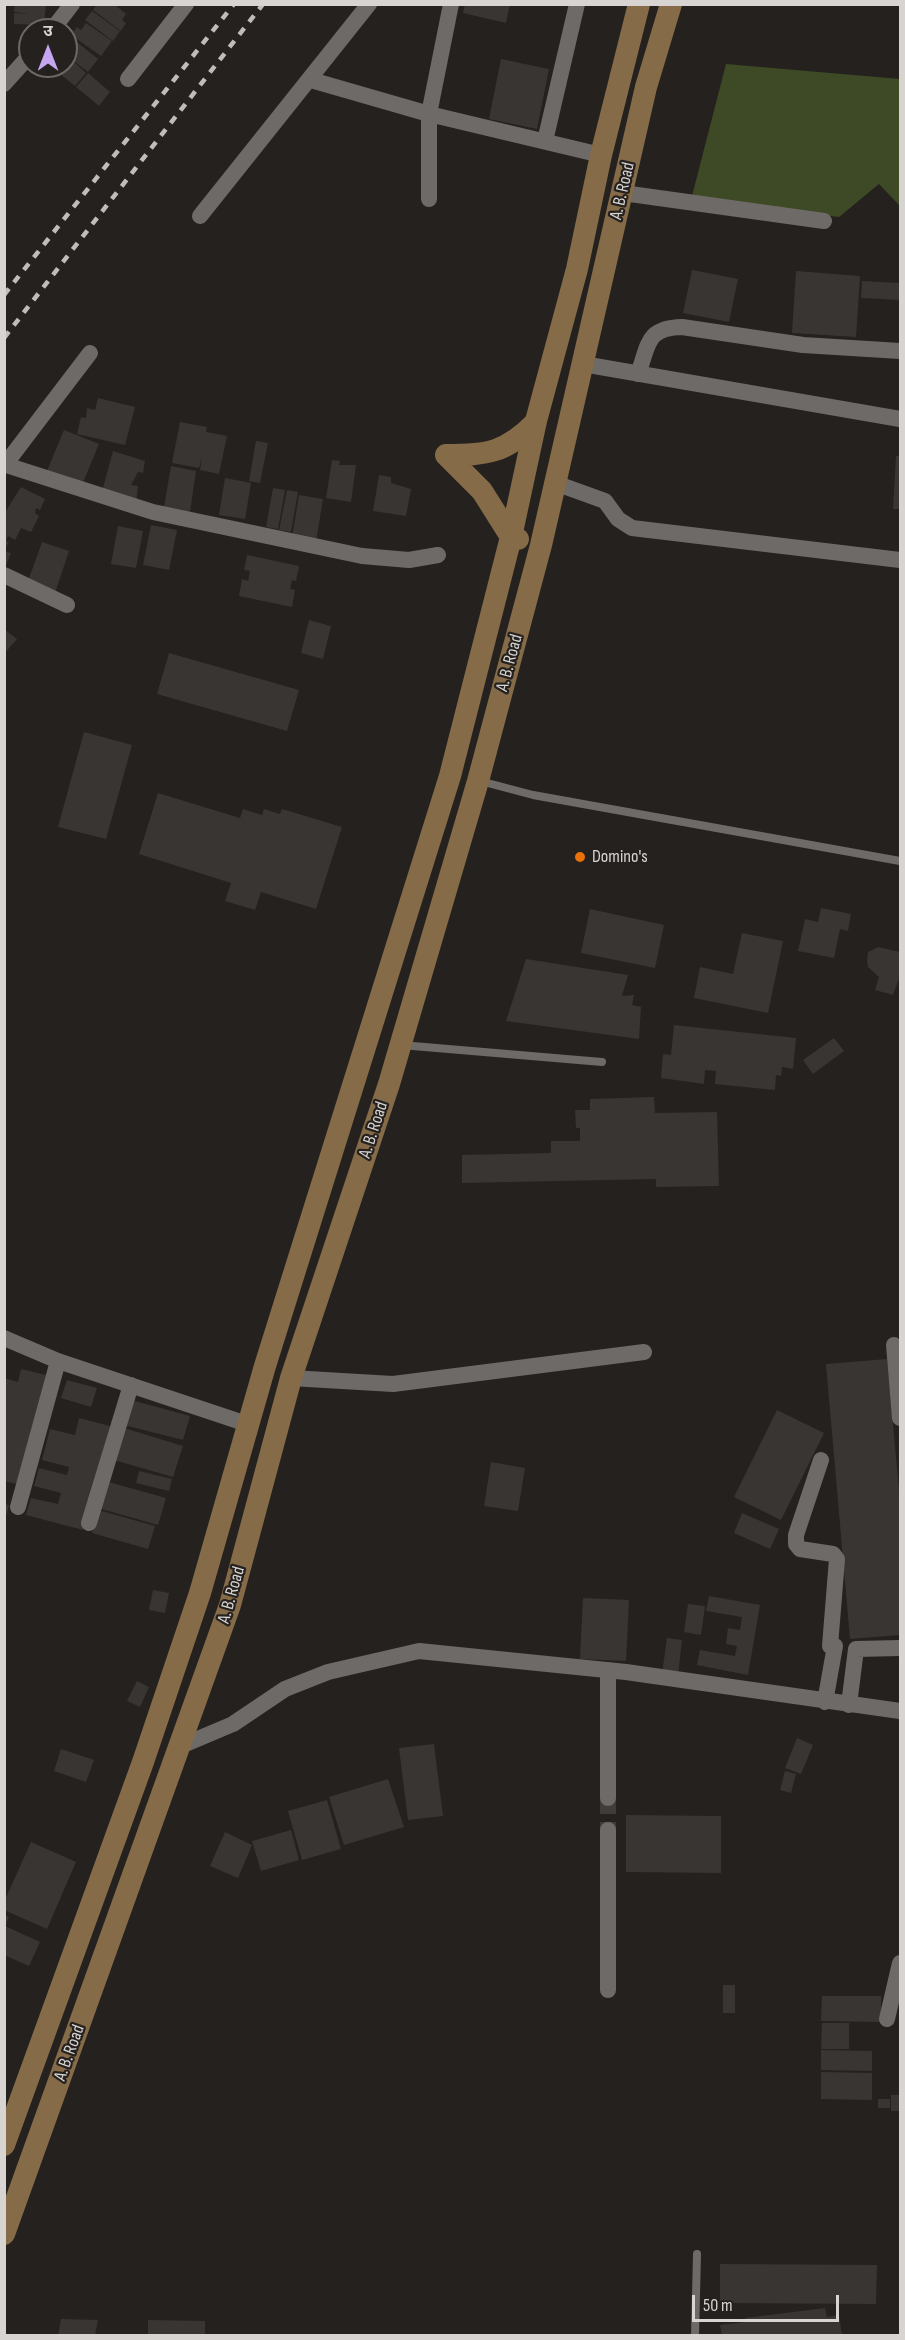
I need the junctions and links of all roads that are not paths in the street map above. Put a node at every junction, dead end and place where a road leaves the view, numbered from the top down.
1 (72, 4) edge
2 (186, 4) edge
3 (369, 4) edge
4 (451, 4) edge
5 (577, 4) edge
6 (639, 4) edge
7 (671, 4) edge
8 (62, 18) edge
9 (18, 68) edge
10 (128, 79) dead end
11 (311, 80) junction
12 (4, 84) edge
13 (429, 114) junction
14 (545, 141) junction
15 (601, 155) junction
16 (622, 193) junction
17 (429, 199) dead end
18 (200, 216) dead end
19 (824, 221) dead end
20 (900, 351) edge
21 (90, 353) dead end
22 (583, 364) junction
23 (638, 374) junction
24 (900, 419) edge
25 (536, 421) junction
26 (568, 428) junction
27 (5, 465) edge
28 (524, 476) junction
29 (555, 483) junction
30 (511, 537) junction
31 (541, 545) junction
32 (438, 555) dead end
33 (900, 561) edge
34 (4, 575) edge
35 (67, 605) dead end
36 (478, 781) junction
37 (900, 861) edge
38 (400, 1045) junction
39 (602, 1062) dead end
40 (4, 1338) edge
41 (894, 1345) dead end
42 (644, 1352) dead end
43 (58, 1361) junction
44 (291, 1378) junction
45 (131, 1385) junction
46 (900, 1418) edge
47 (247, 1424) junction
48 (821, 1460) dead end
49 (18, 1507) dead end
50 (89, 1523) dead end
51 (900, 1648) edge
52 (608, 1670) junction
53 (163, 1702) junction
54 (825, 1702) junction
55 (849, 1705) junction
56 (900, 1711) edge
57 (194, 1712) junction
58 (181, 1746) junction
59 (608, 1798) tunnel mouth
60 (608, 1830) tunnel mouth
61 (900, 1964) edge
62 (608, 1990) dead end
63 (887, 2019) dead end
64 (4, 2145) edge
65 (4, 2234) edge
66 (697, 2254) dead end
67 (695, 2336) edge

1 - 8 street
2 - 10 street
3 - 11 street
4 - 13 street
5 - 14 street
6 - 15 main road, A. B. Road
7 - 16 main road, A. B. Road
9 - 12 street
11 - 13 street
11 - 18 street
13 - 14 street
13 - 17 street
14 - 15 street
15 - 25 main road, A. B. Road
16 - 19 street
16 - 22 main road, A. B. Road
20 - 23 street
21 - 27 street
22 - 23 street
22 - 26 main road, A. B. Road
23 - 24 street
25 - 26 main road
25 - 28 main road, A. B. Road
25 - 30 main road
26 - 29 main road, A. B. Road
27 - 32 street
28 - 29 main road
28 - 30 main road, A. B. Road
29 - 31 main road, A. B. Road
29 - 33 street
30 - 31 main road
30 - 47 main road, A. B. Road
31 - 36 main road, A. B. Road
34 - 35 street
36 - 37 lane
36 - 38 main road, A. B. Road
38 - 39 lane
38 - 44 main road, A. B. Road
40 - 43 street
41 - 46 street
42 - 44 street
43 - 45 street
43 - 49 street
44 - 57 main road, A. B. Road
45 - 47 street
45 - 50 street
47 - 53 main road, A. B. Road
48 - 54 street
51 - 55 street
52 - 54 street
52 - 58 street
52 - 59 street
53 - 57 main road
53 - 64 main road, A. B. Road
54 - 55 street
55 - 56 street
57 - 58 main road, A. B. Road
58 - 65 main road, A. B. Road
60 - 62 street
61 - 63 street
66 - 67 lane

